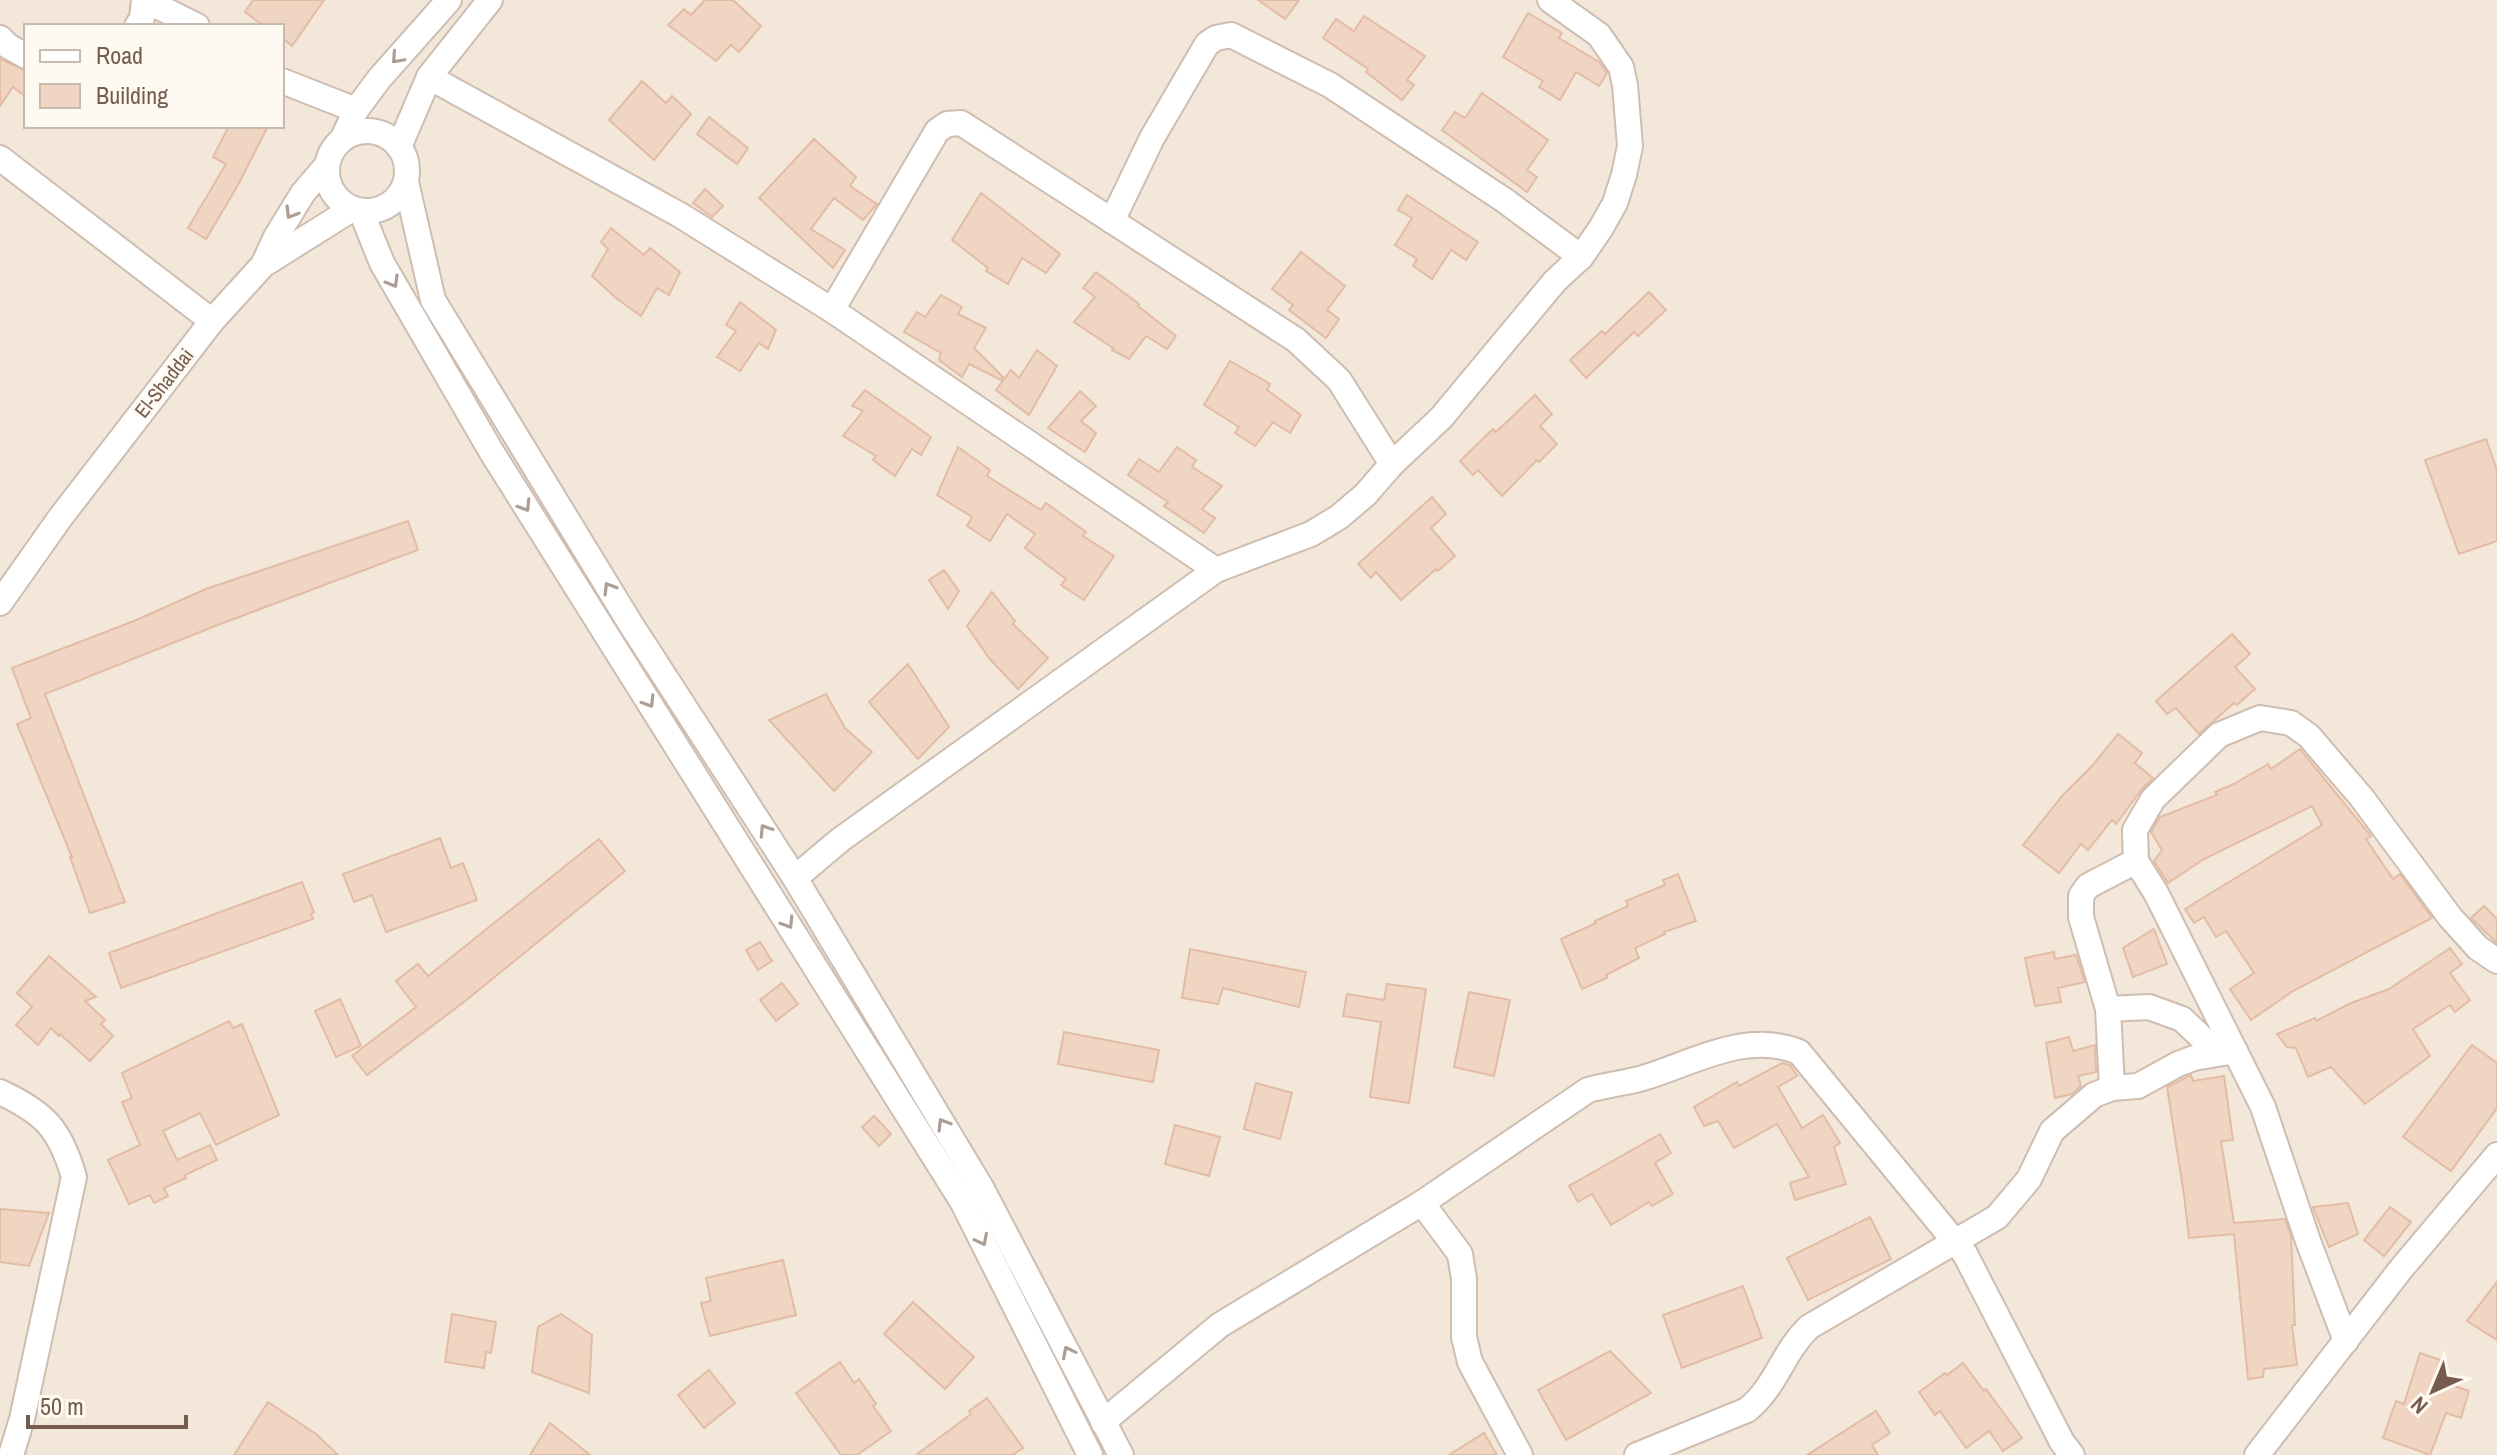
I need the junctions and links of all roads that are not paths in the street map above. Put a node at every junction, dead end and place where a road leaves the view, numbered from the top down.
1 (145, 0) edge
2 (490, 0) edge
3 (1550, 0) edge
4 (443, 2) edge
5 (138, 24) edge
6 (193, 24) edge
7 (466, 28) junction
8 (0, 38) edge
9 (24, 55) edge
10 (429, 77) junction
11 (284, 82) edge
12 (356, 110) junction
13 (343, 138) junction
14 (399, 147) junction
15 (0, 158) edge
16 (327, 165) junction
17 (406, 182) junction
18 (356, 210) junction
19 (1112, 221) junction
20 (1581, 257) junction
21 (263, 265) junction
22 (832, 310) junction
23 (212, 321) junction
24 (1392, 464) junction
25 (1216, 570) junction
26 (0, 603) edge
27 (630, 623) junction
28 (608, 636) junction
29 (2136, 861) junction
30 (795, 878) junction
31 (2497, 961) edge
32 (2108, 1009) junction
33 (2227, 1052) junction
34 (2112, 1088) junction
35 (0, 1092) edge
36 (2497, 1155) edge
37 (972, 1195) junction
38 (1422, 1203) junction
39 (1956, 1242) junction
40 (2346, 1341) junction
41 (1103, 1422) junction
42 (11, 1455) edge
43 (1090, 1455) edge
44 (1121, 1455) edge
45 (1520, 1455) edge
46 (1637, 1455) edge
47 (2072, 1455) edge
48 (2257, 1455) edge

1 - 5 street
1 - 6 street
2 - 7 street
3 - 20 street
4 - 7 street
4 -> 12 street
7 - 10 street
8 - 9 street
10 - 14 street
10 - 22 street
11 - 12 street
12 - 13 street
13 - 14 street
13 - 16 street
14 - 17 street
15 - 23 street
16 - 18 street
16 -> 21 street, El-Shaddai
17 - 18 street
27 -> 17 street
18 - 21 street
18 -> 28 street
19 - 20 street
19 - 22 street
19 - 24 street
20 - 24 street
21 - 23 street, El-Shaddai
22 - 25 street
23 - 26 street, El-Shaddai
24 - 25 street
25 - 30 street
27 - 28 street
30 -> 27 street
28 -> 37 street
29 - 31 street
29 - 32 street
29 - 33 street
37 -> 30 street
32 - 33 street
32 - 34 street
33 - 34 street
33 - 40 street
34 - 39 street
35 - 42 street
36 - 40 street
41 -> 37 street
37 -> 43 street
38 - 39 street
38 - 41 street
38 - 45 street
39 - 46 street
39 - 47 street
40 - 48 street
41 - 44 street

